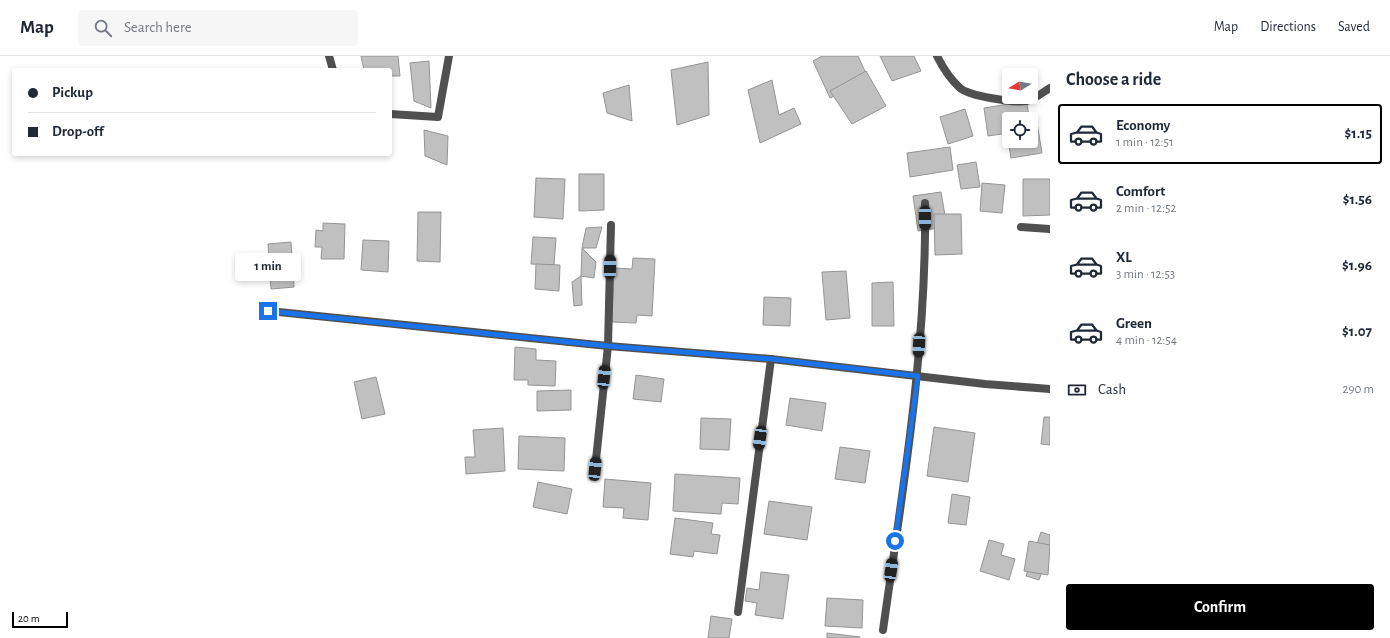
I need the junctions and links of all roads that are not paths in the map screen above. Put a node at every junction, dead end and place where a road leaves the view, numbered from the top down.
1 (329, 56) edge
2 (449, 56) edge
3 (937, 56) edge
4 (332, 68) edge
5 (1050, 88) edge
6 (392, 114) edge
7 (925, 203) dead end
8 (611, 225) dead end
9 (1021, 227) dead end
10 (1050, 229) edge
11 (268, 311) dead end
12 (608, 346) junction
13 (771, 359) junction
14 (918, 376) junction
15 (1050, 389) edge
16 (595, 469) dead end
17 (738, 612) dead end
18 (883, 630) dead end

1 - 4 street
2 - 6 street
3 - 5 street
7 - 14 street
8 - 12 street
9 - 10 street
11 - 12 street
12 - 13 street
12 - 16 street
13 - 14 street
13 - 17 street
14 - 15 street
14 - 18 street

